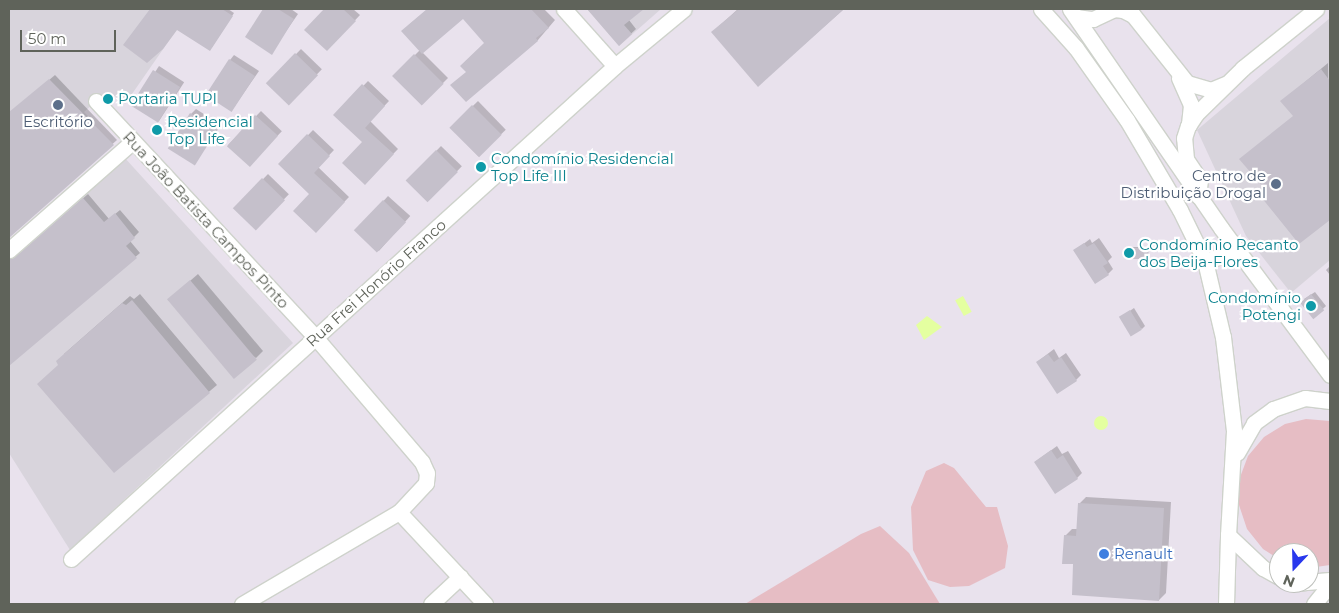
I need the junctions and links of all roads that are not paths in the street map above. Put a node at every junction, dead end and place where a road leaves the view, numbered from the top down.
1 (564, 9) edge
2 (684, 9) edge
3 (1041, 9) edge
4 (1316, 9) edge
5 (1107, 10) edge
6 (1131, 12) edge
7 (1073, 13) edge
8 (615, 66) junction
9 (1176, 72) junction
10 (1230, 80) junction
11 (96, 101) dead end
12 (1188, 126) junction
13 (133, 141) junction
14 (1198, 196) junction
15 (9, 250) edge
16 (1242, 257) junction
17 (1205, 261) junction
18 (316, 338) junction
19 (1330, 375) edge
20 (1330, 401) edge
21 (1234, 466) junction
22 (399, 512) junction
23 (1228, 535) junction
24 (71, 558) dead end
25 (1269, 571) edge
26 (460, 577) junction
27 (1330, 582) edge
28 (242, 604) edge
29 (431, 604) edge
30 (485, 604) edge
31 (1226, 604) edge
32 (1314, 604) edge

1 - 8 street
2 - 8 street, Rua Frei Honório Franco
3 - 17 street
4 - 10 street
5 - 6 street
5 - 7 street
6 - 9 street
7 - 14 street
8 - 18 street, Rua Frei Honório Franco
9 - 10 street
9 - 12 street
10 - 12 street
11 - 13 street, Rua João Batista Campos Pinto
12 - 14 street
13 - 15 street
13 - 18 street, Rua João Batista Campos Pinto
14 - 16 street
16 - 17 street
16 - 19 street
17 - 21 street
18 - 22 street, Rua João Batista Campos Pinto
18 - 24 street, Rua Frei Honório Franco
20 - 21 street
21 - 23 street
22 - 26 street
22 - 28 street
23 - 25 street
23 - 31 street
26 - 29 street
26 - 30 street
27 - 32 street

